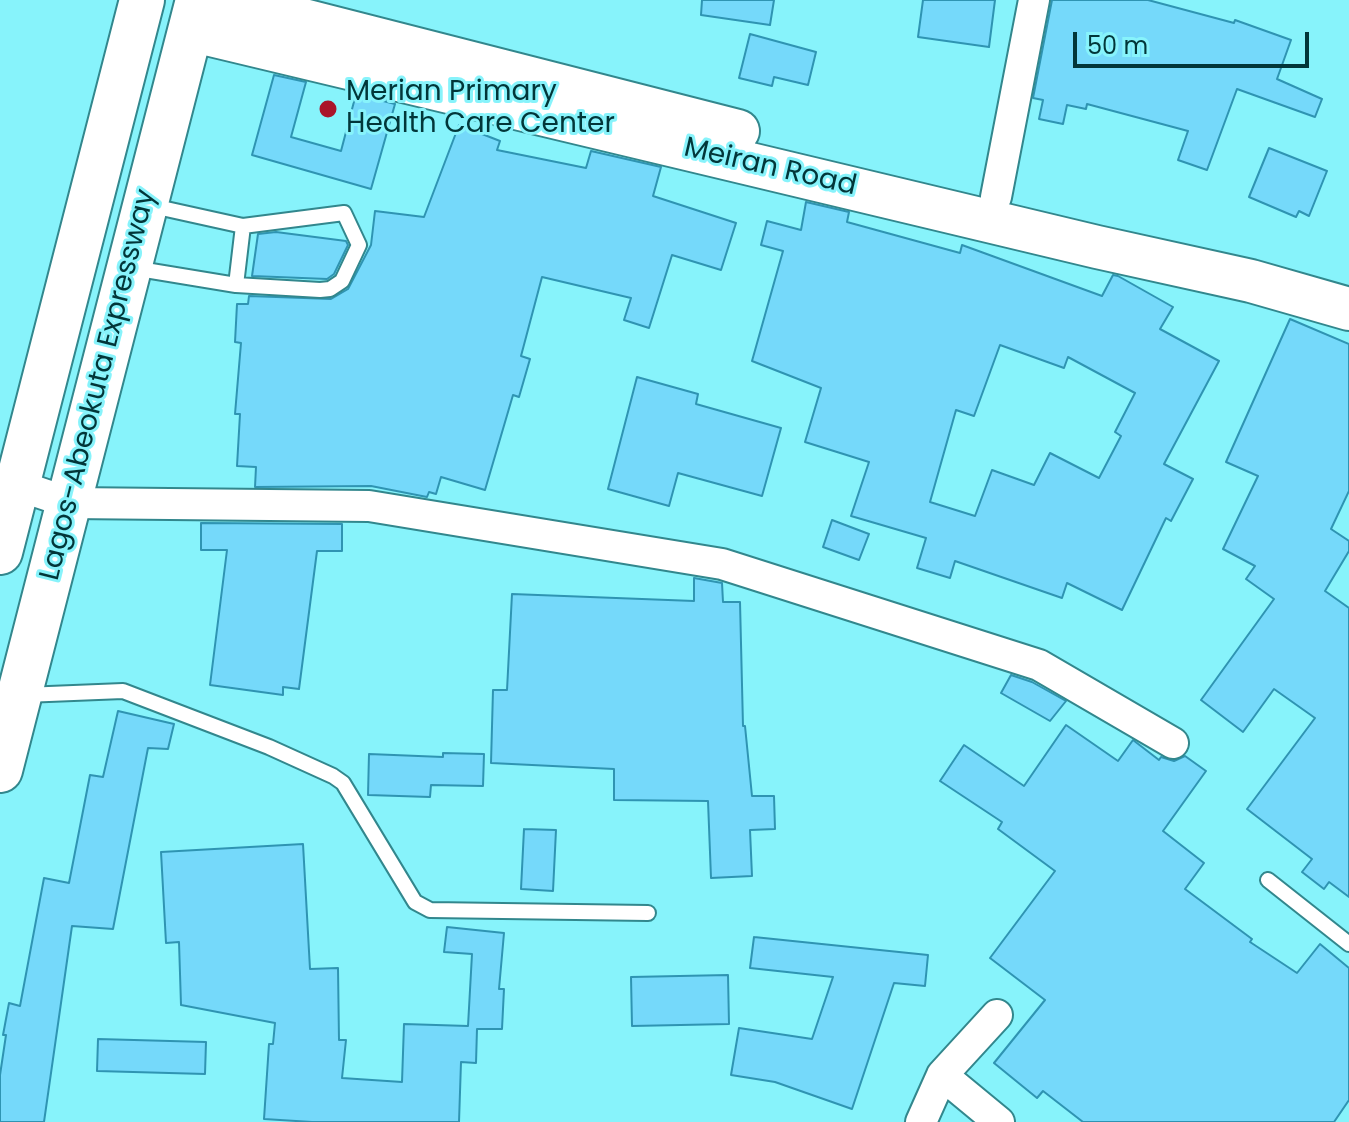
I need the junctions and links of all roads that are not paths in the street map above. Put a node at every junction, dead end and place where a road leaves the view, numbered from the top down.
1 (142, 0) edge
2 (225, 0) edge
3 (1034, 0) edge
4 (194, 15) edge
5 (996, 197) junction
6 (144, 204) junction
7 (243, 226) junction
8 (129, 268) junction
9 (1349, 279) edge
10 (236, 285) junction
11 (1349, 309) edge
12 (8, 484) edge
13 (70, 503) junction
14 (0, 552) edge
15 (20, 695) junction
16 (1173, 743) dead end
17 (0, 770) edge
18 (1268, 880) dead end
19 (648, 913) dead end
20 (1349, 944) edge
21 (997, 1015) dead end
22 (942, 1075) junction
23 (921, 1122) edge
24 (999, 1122) edge

1 - 12 highway, Lagos-Abeokuta Expressway
2 - 5 main road, Meiran Road
3 - 5 street
4 - 6 highway, Lagos-Abeokuta Expressway
4 - 11 main road, Meiran Road
5 - 9 main road, Meiran Road
6 - 7 lane
6 - 8 highway, Lagos-Abeokuta Expressway
7 - 10 lane
7 - 10 lane
8 - 10 lane
8 - 13 highway, Lagos-Abeokuta Expressway
12 - 13 street
12 - 14 highway, Lagos-Abeokuta Expressway
13 - 15 highway, Lagos-Abeokuta Expressway
13 - 16 street
15 - 17 highway, Lagos-Abeokuta Expressway
15 - 19 lane
18 - 20 lane
21 - 22 street
22 - 23 street
22 - 24 street

